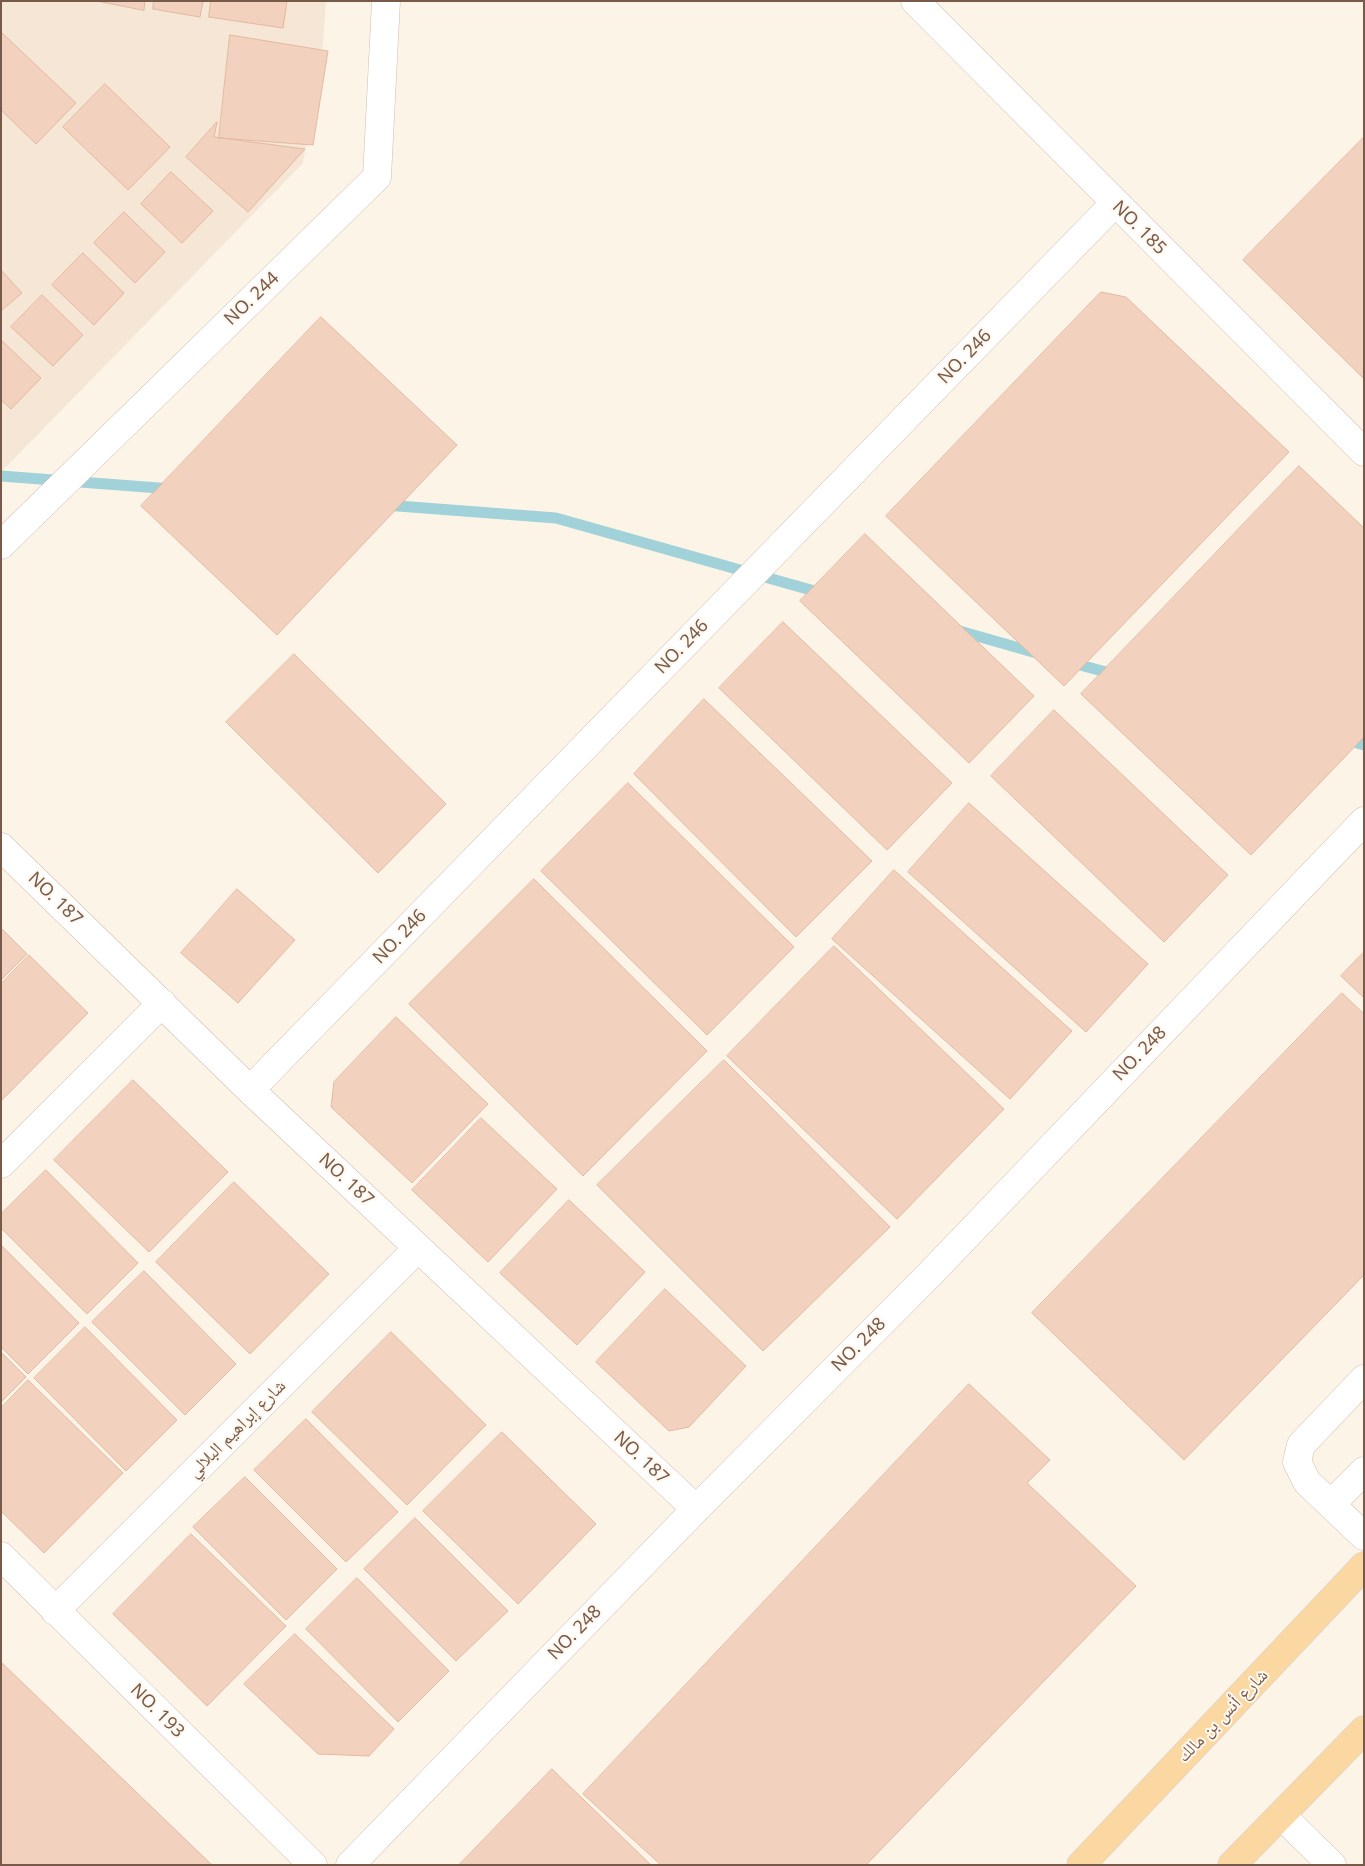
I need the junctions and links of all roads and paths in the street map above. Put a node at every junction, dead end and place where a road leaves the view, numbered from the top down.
1 (386, 1) edge
2 (915, 1) edge
3 (1114, 204) junction
4 (1364, 452) edge
5 (1, 545) edge
6 (1364, 821) edge
7 (1, 847) edge
8 (162, 1003) junction
9 (250, 1090) junction
10 (1, 1164) edge
11 (418, 1248) junction
12 (1364, 1379) edge
13 (1364, 1471) edge
14 (1330, 1504) junction
15 (696, 1509) junction
16 (1364, 1536) edge
17 (1, 1556) edge
18 (1364, 1566) edge
19 (55, 1610) junction
20 (1364, 1730) edge
21 (1281, 1815) junction
22 (313, 1865) edge
23 (350, 1865) edge
24 (1080, 1865) edge
25 (1232, 1865) edge
26 (1332, 1865) edge

1 - 5 street, NO. 244
2 - 3 street, NO. 185
3 - 4 street, NO. 185
3 - 9 street, NO. 246
6 - 15 street, NO. 248
7 - 8 street, NO. 187
8 - 9 street, NO. 187
8 - 10 street
9 - 11 street, NO. 187
11 - 15 street, NO. 187
11 - 19 street, شارع إبراهيم البلالي
12 - 14 street
13 - 14 street
14 - 16 street
15 - 23 street, NO. 248
17 - 19 street, NO. 193
18 - 24 main road, شارع أنس بن مالك
19 - 22 street, NO. 193
20 - 21 main road
21 - 25 main road
21 - 26 street

